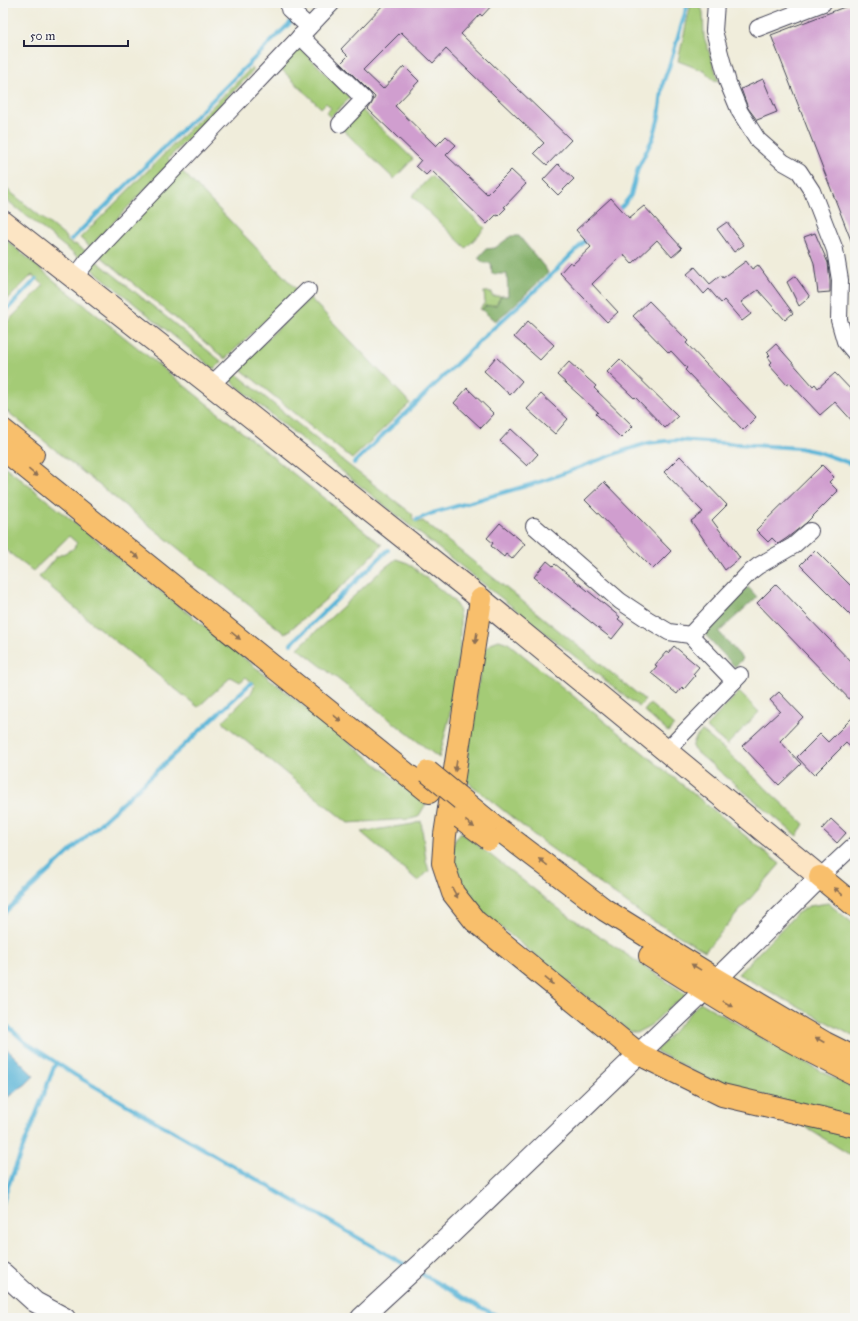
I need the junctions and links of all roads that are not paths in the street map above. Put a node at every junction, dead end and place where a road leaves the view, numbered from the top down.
1 (332, 3) edge
2 (716, 3) edge
3 (823, 3) edge
4 (298, 21) junction
5 (758, 28) dead end
6 (340, 124) dead end
7 (3, 222) edge
8 (74, 278) junction
9 (308, 290) dead end
10 (855, 353) edge
11 (211, 385) junction
12 (3, 430) edge
13 (3, 449) edge
14 (534, 526) dead end
15 (810, 531) dead end
16 (482, 599) junction
17 (690, 635) junction
18 (666, 751) junction
19 (429, 782) junction
20 (489, 830) junction
21 (855, 844) edge
22 (820, 877) junction
23 (855, 906) edge
24 (723, 973) dead end
25 (696, 999) dead end
26 (639, 1054) junction
27 (855, 1058) edge
28 (855, 1074) edge
29 (855, 1126) edge
30 (3, 1273) edge
31 (65, 1318) edge
32 (361, 1318) edge

1 - 4 street
2 - 10 street
3 - 5 street
4 - 6 street
4 - 8 street
7 - 8 main road
8 - 11 main road
9 - 11 street
11 - 16 main road
12 - 19 highway
13 -> 19 highway
14 - 17 street
15 - 17 street
16 - 18 main road
16 -> 26 highway
17 - 18 street
18 - 22 main road
19 - 20 highway, bridge
27 -> 20 highway
20 -> 28 highway
21 - 22 street
23 -> 22 highway
22 - 24 street
25 - 26 street
26 - 29 highway
26 - 32 street
30 - 31 street

